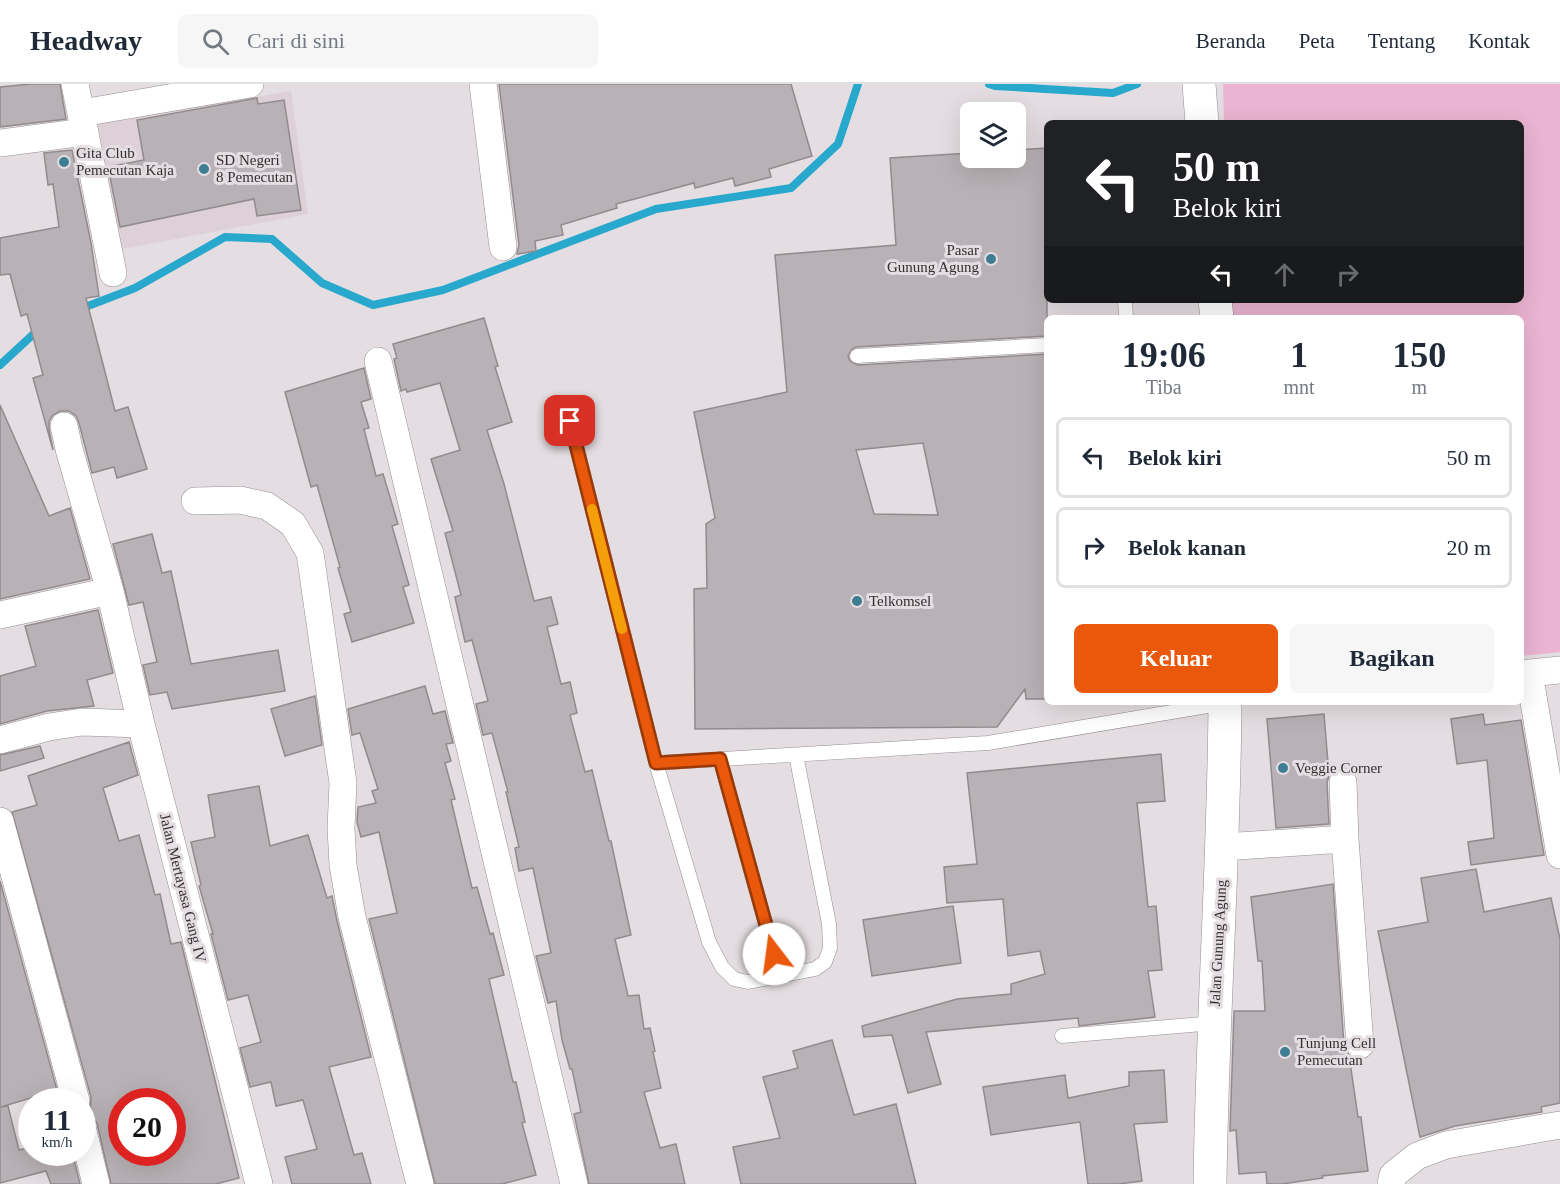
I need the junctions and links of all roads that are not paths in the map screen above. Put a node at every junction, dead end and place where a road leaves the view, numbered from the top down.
1 (75, 84) edge
2 (250, 84) edge
3 (483, 84) edge
4 (1199, 84) edge
5 (1202, 120) edge
6 (83, 122) junction
7 (0, 144) edge
8 (503, 247) dead end
9 (113, 273) dead end
10 (1044, 345) edge
11 (857, 356) dead end
12 (378, 361) dead end
13 (570, 421) dead end
14 (64, 426) dead end
15 (195, 501) dead end
16 (110, 591) junction
17 (0, 615) edge
18 (1560, 670) edge
19 (1525, 673) edge
20 (1191, 705) edge
21 (1225, 705) edge
22 (1146, 709) edge
23 (141, 724) junction
24 (0, 740) edge
25 (796, 754) junction
26 (720, 759) junction
27 (656, 763) junction
28 (1343, 782) dead end
29 (0, 821) edge
30 (1345, 839) junction
31 (1223, 848) junction
32 (1560, 855) edge
33 (780, 975) junction
34 (1214, 1023) junction
35 (1062, 1036) dead end
36 (1360, 1045) dead end
37 (72, 1088) edge
38 (1560, 1125) edge
39 (92, 1166) edge
40 (96, 1184) edge
41 (259, 1184) edge
42 (420, 1184) edge
43 (574, 1184) edge
44 (1210, 1184) edge
45 (1391, 1184) edge

1 - 6 street
2 - 6 street
3 - 8 street
4 - 5 main road
6 - 7 street
6 - 9 street
10 - 11 lane
12 - 43 street
13 - 27 lane
14 - 16 street, Jalan Mertayasa Gang IV
15 - 42 street
16 - 17 street
16 - 23 street, Jalan Mertayasa Gang IV
18 - 19 street
19 - 32 street
20 - 22 lane
21 - 31 main road, Jalan Gunung Agung
22 - 25 lane
23 - 24 street
23 - 41 street, Jalan Mertayasa Gang IV
25 - 26 lane
25 - 33 lane
26 - 27 lane
26 - 33 lane
27 - 33 lane
28 - 30 street
29 - 37 street
30 - 31 street
30 - 36 street
31 - 34 main road, Jalan Gunung Agung
34 - 35 lane
34 - 44 main road, Jalan Gunung Agung
38 - 45 street
39 - 40 street

